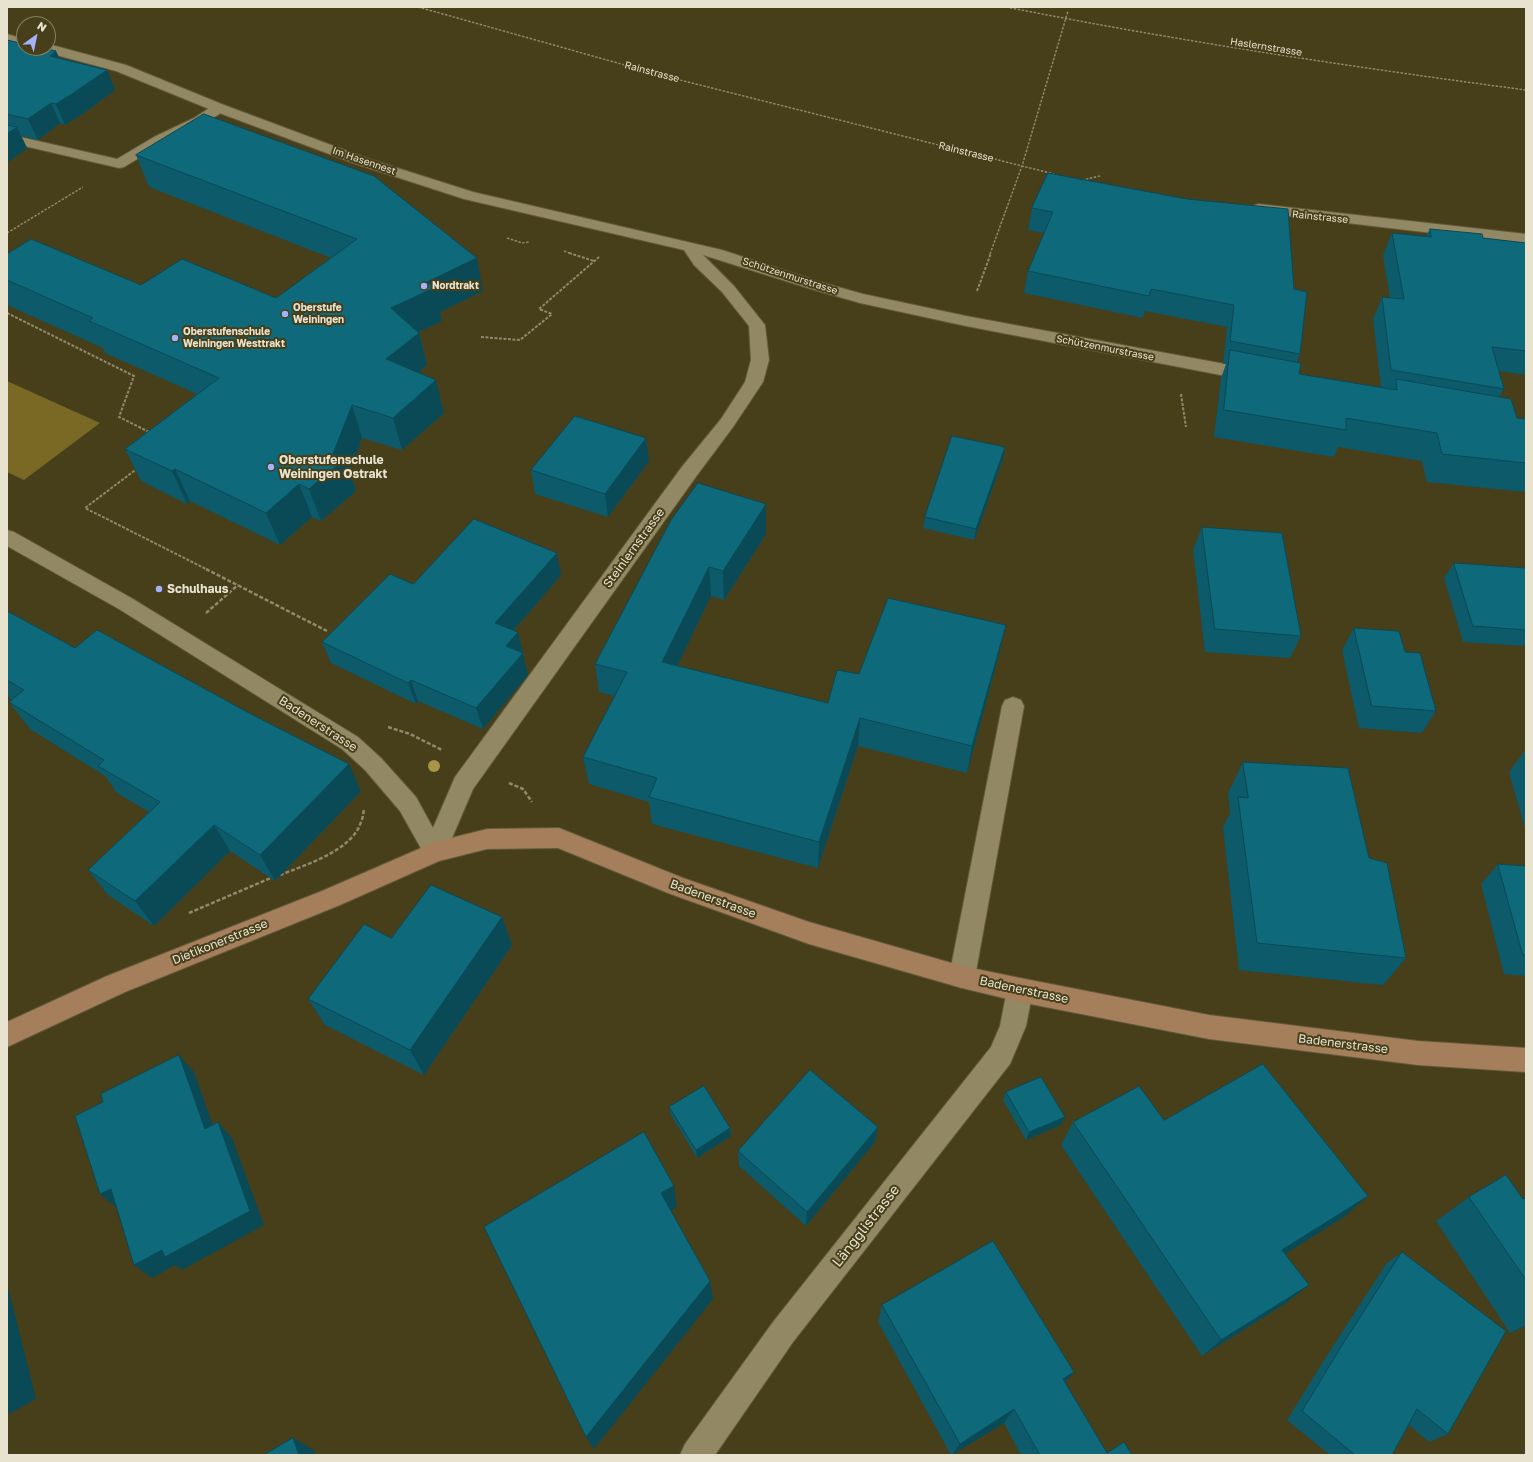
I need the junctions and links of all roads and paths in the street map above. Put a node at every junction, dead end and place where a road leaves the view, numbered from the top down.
1 (418, 7) edge
2 (1006, 7) edge
3 (1068, 11) dead end
4 (1065, 18) junction
5 (56, 51) edge
6 (1526, 90) edge
7 (220, 108) junction
8 (7, 138) edge
9 (119, 164) junction
10 (1022, 166) junction
11 (1055, 174) edge
12 (1100, 176) dead end
13 (1082, 180) edge
14 (1241, 207) edge
15 (7, 234) edge
16 (1526, 239) edge
17 (690, 247) junction
18 (589, 265) dead end
19 (7, 313) edge
20 (966, 321) junction
21 (481, 337) dead end
22 (1271, 379) edge
23 (157, 436) edge
24 (140, 466) edge
25 (7, 537) edge
26 (238, 585) junction
27 (206, 613) dead end
28 (327, 631) dead end
29 (1013, 706) dead end
30 (364, 807) dead end
31 (435, 852) junction
32 (196, 910) dead end
33 (962, 976) junction
34 (1020, 990) junction
35 (7, 1035) edge
36 (1526, 1060) edge
37 (696, 1455) edge

1 - 10 path, Rainstrasse
2 - 4 path, Haslernstrasse
3 - 4 path
4 - 6 path, Haslernstrasse
4 - 10 path
5 - 7 street, Im Hasennest
7 - 9 street
7 - 17 street, Im Hasennest
8 - 9 street
9 - 15 path
10 - 11 path, Rainstrasse
10 - 20 path
12 - 13 path
14 - 16 street, Rainstrasse
17 - 20 street, Schützenmurstrasse
17 - 31 street, Steinlernstrasse
18 - 21 path
19 - 23 path
20 - 22 street, Schützenmurstrasse
24 - 26 path
25 - 31 street, Badenerstrasse
26 - 27 path
26 - 28 path
29 - 33 street
30 - 32 path
31 - 33 street, Badenerstrasse
31 - 35 street, Dietikonerstrasse
33 - 34 street, Badenerstrasse
34 - 36 street, Badenerstrasse
34 - 37 street, Längglistrasse

